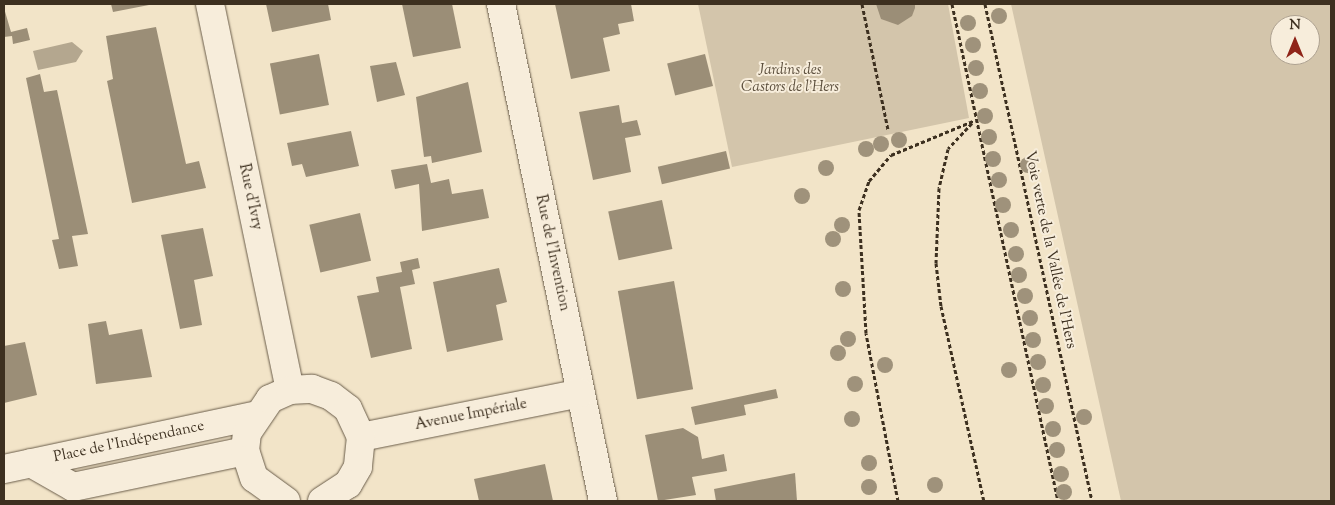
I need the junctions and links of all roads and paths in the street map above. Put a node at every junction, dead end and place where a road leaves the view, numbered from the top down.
1 (210, 4) edge
2 (501, 4) edge
3 (862, 4) edge
4 (952, 4) edge
5 (985, 4) edge
6 (975, 120) junction
7 (888, 130) dead end
8 (290, 390) junction
9 (581, 393) junction
10 (254, 416) junction
11 (361, 437) junction
12 (245, 451) junction
13 (30, 463) junction
14 (4, 468) edge
15 (273, 500) edge
16 (322, 501) edge
17 (603, 501) edge
18 (898, 501) edge
19 (984, 501) edge
20 (1058, 501) edge
21 (1092, 501) edge

1 - 8 street, Rue d'Ivry
2 - 9 street, Rue de l'Invention
3 - 7 path
4 - 6 path
5 - 21 path, Voie verte de la Vallée de l'Hers
6 - 18 path
6 - 19 path
6 - 20 path
8 - 10 street
8 - 11 street
9 - 11 street, Avenue Impériale
9 - 17 street, Rue de l'Invention
10 - 12 street
10 - 13 street, Place de l'Indépendance
11 - 16 street
12 - 13 street
12 - 15 street
13 - 14 street, Place de l'Indépendance

